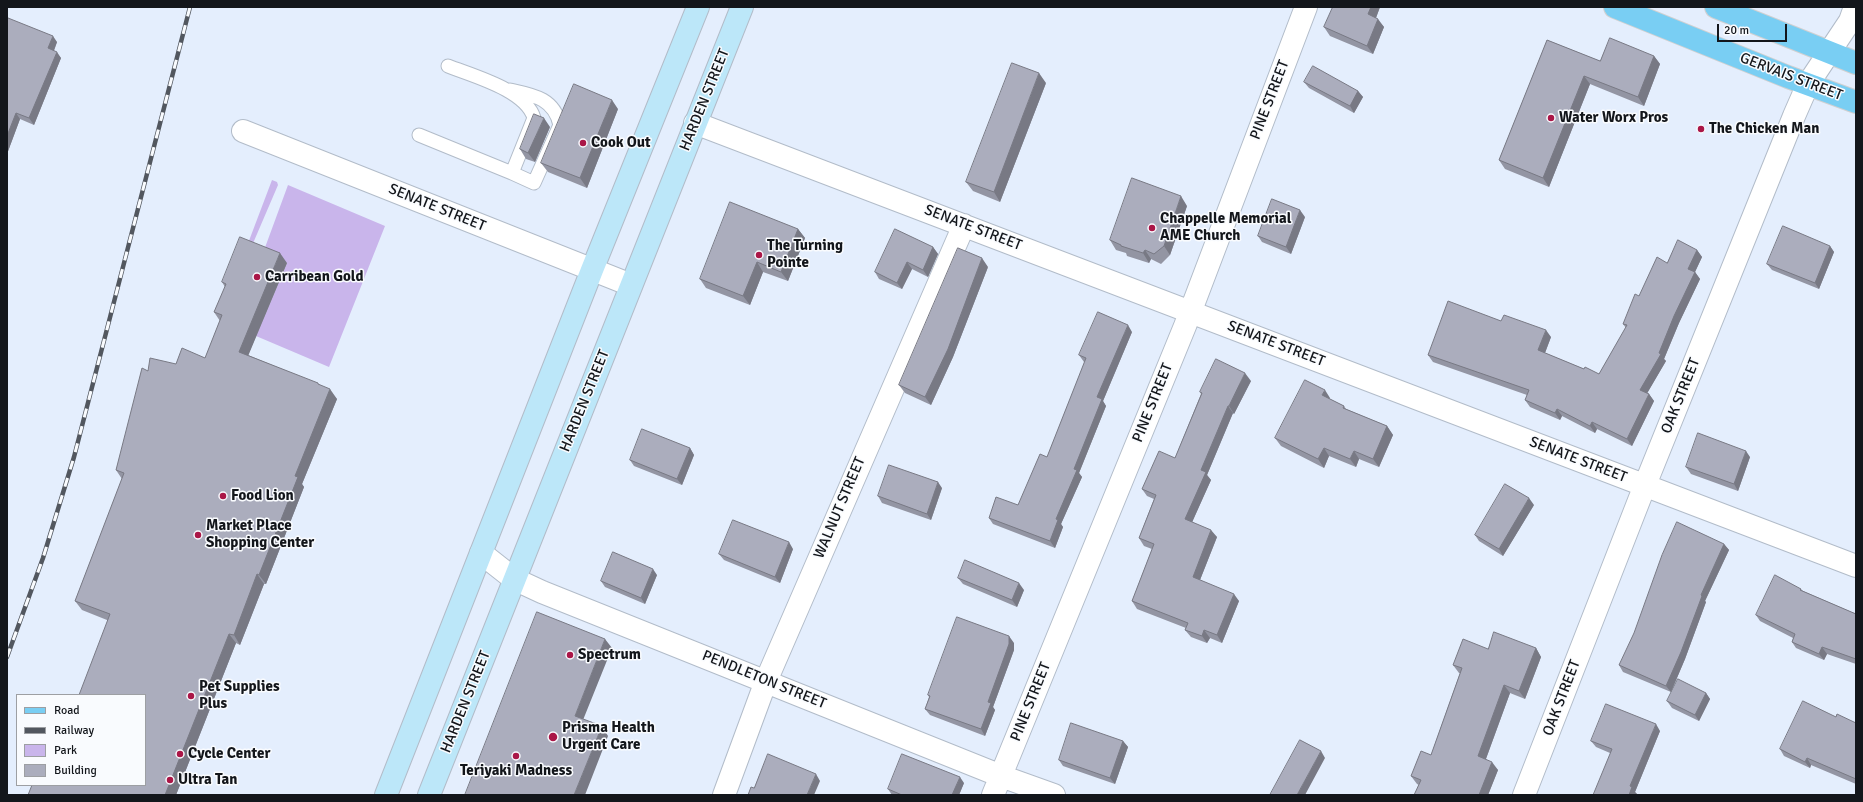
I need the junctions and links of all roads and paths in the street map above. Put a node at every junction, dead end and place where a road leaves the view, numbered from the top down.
1 (698, 7) edge
2 (742, 7) edge
3 (1306, 7) edge
4 (1615, 7) edge
5 (1716, 7) edge
6 (1855, 7) edge
7 (1829, 52) junction
8 (1856, 62) edge
9 (448, 66) dead end
10 (1808, 84) junction
11 (505, 88) junction
12 (1856, 102) edge
13 (695, 123) junction
14 (243, 131) dead end
15 (419, 135) dead end
16 (512, 173) junction
17 (964, 225) junction
18 (592, 270) junction
19 (631, 285) junction
20 (1190, 311) junction
21 (1645, 485) junction
22 (481, 554) junction
23 (1856, 566) edge
24 (514, 579) junction
25 (766, 681) junction
26 (997, 785) edge
27 (386, 795) edge
28 (429, 795) edge
29 (724, 795) edge
30 (1054, 795) edge
31 (1524, 795) edge

1 - 18 main road
2 - 13 main road, HARDEN STREET
3 - 20 street, PINE STREET
4 - 10 main road, GERVAIS STREET
5 - 7 main road
6 - 7 street, OAK STREET
7 - 8 main road
7 - 10 street, OAK STREET
9 - 11 lane
10 - 12 main road, GERVAIS STREET
10 - 21 street, OAK STREET
11 - 16 lane
11 - 16 lane
13 - 17 street, SENATE STREET
13 - 19 main road, HARDEN STREET
14 - 18 street, SENATE STREET
15 - 16 lane
17 - 20 street, SENATE STREET
17 - 25 street, WALNUT STREET
18 - 19 street, SENATE STREET
18 - 22 main road
19 - 24 main road, HARDEN STREET
20 - 21 street, SENATE STREET
20 - 26 street, PINE STREET
21 - 23 street, SENATE STREET
21 - 31 street, OAK STREET
22 - 24 street, PENDLETON STREET
22 - 27 main road
24 - 25 street, PENDLETON STREET
24 - 28 main road, HARDEN STREET
25 - 26 street, PENDLETON STREET
25 - 29 street, WALNUT STREET
26 - 30 street, PENDLETON STREET

